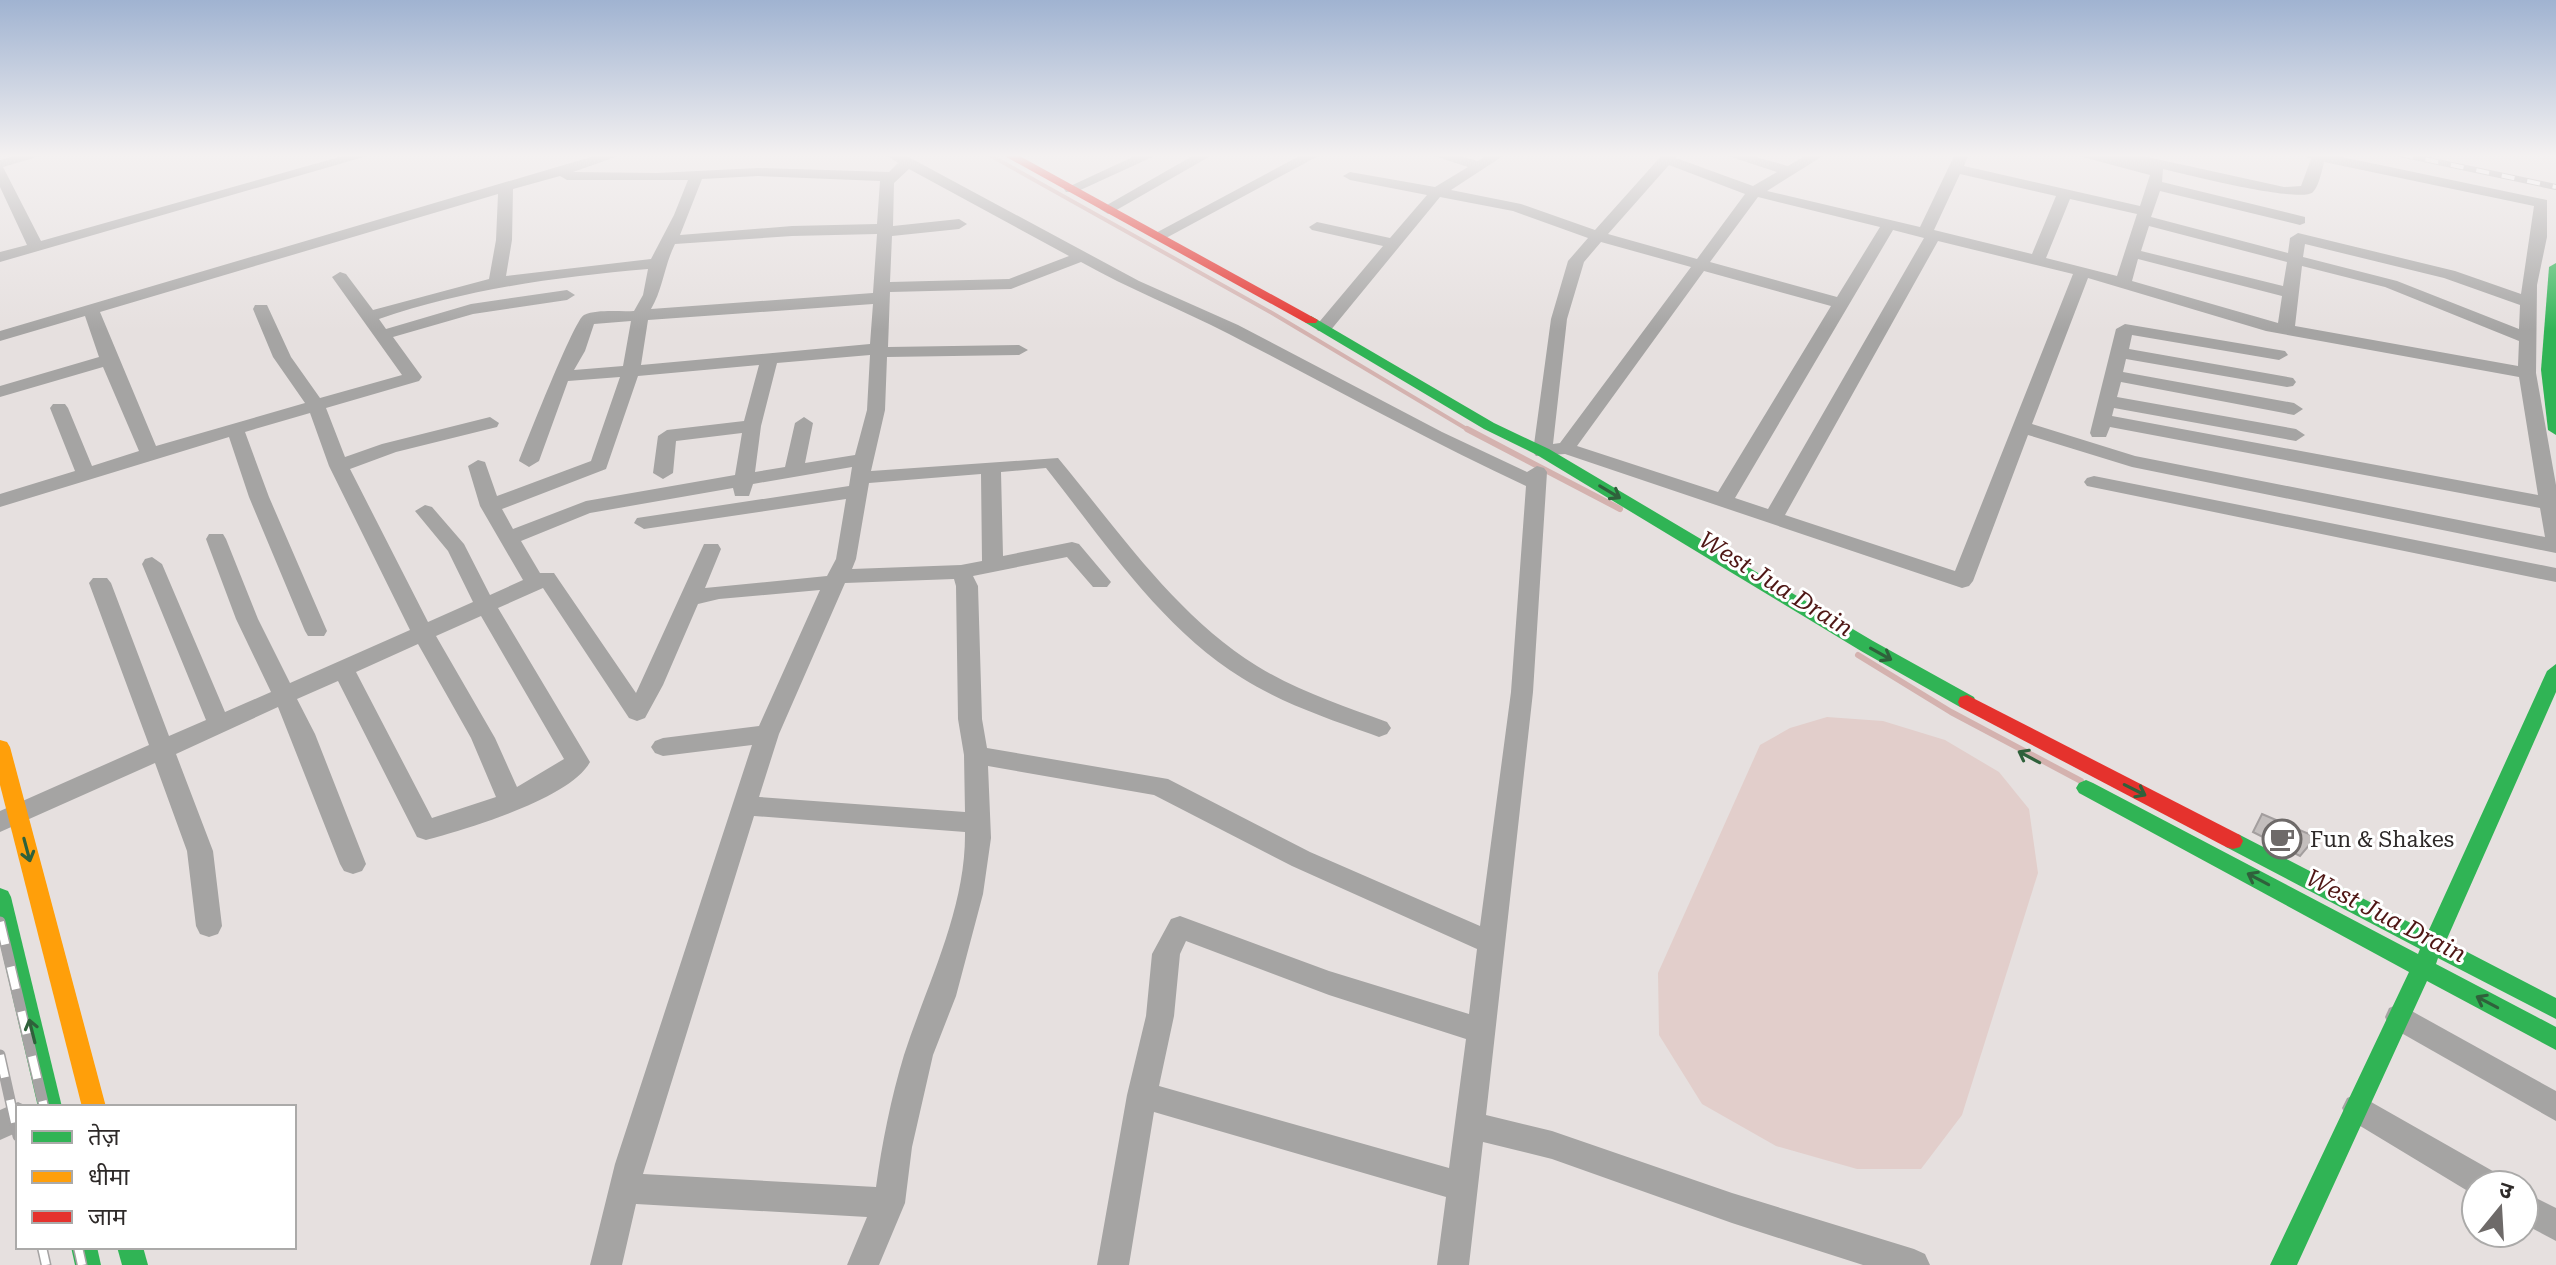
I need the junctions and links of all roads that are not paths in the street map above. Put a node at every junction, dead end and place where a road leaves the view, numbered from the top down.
1 (20, 213) edge
2 (152, 213) edge
3 (422, 213) edge
4 (505, 213) edge
5 (681, 213) edge
6 (885, 213) edge
7 (996, 213) edge
8 (1116, 213) edge
9 (1202, 213) edge
10 (1420, 213) edge
11 (1533, 213) edge
12 (1618, 213) edge
13 (1738, 213) edge
14 (1843, 213) edge
15 (1937, 213) edge
16 (2057, 213) edge
17 (2134, 213) edge
18 (2145, 213) edge
19 (2302, 213) edge
20 (2547, 213) edge
21 (2144, 216) junction
22 (959, 224) dead end
23 (1889, 224) junction
24 (1317, 227) dead end
25 (884, 230) junction
26 (1929, 233) junction
27 (1160, 235) junction
28 (1597, 236) junction
29 (2298, 238) junction
30 (670, 240) junction
31 (1394, 244) junction
32 (36, 247) junction
33 (2132, 253) junction
34 (1083, 256) junction
35 (0, 257) edge
36 (2296, 258) junction
37 (2037, 260) junction
38 (657, 263) junction
39 (1700, 265) junction
40 (2556, 267) edge
41 (2082, 271) junction
42 (340, 277) dead end
43 (497, 280) junction
44 (2123, 283) junction
45 (880, 293) junction
46 (2291, 293) junction
47 (567, 295) dead end
48 (2528, 302) junction
49 (1842, 304) junction
50 (261, 309) dead end
51 (91, 311) junction
52 (641, 314) junction
53 (369, 317) junction
54 (1324, 327) junction
55 (2286, 330) junction
56 (383, 335) junction
57 (0, 336) edge
58 (2527, 338) junction
59 (1019, 350) dead end
60 (877, 351) junction
61 (2119, 352) junction
62 (2279, 355) dead end
63 (769, 359) junction
64 (109, 360) junction
65 (631, 371) junction
66 (2527, 373) junction
67 (2113, 375) junction
68 (561, 376) junction
69 (2287, 382) dead end
70 (0, 392) edge
71 (316, 405) junction
72 (59, 408) dead end
73 (2294, 409) dead end
74 (2104, 410) junction
75 (490, 423) dead end
76 (804, 423) dead end
77 (752, 426) junction
78 (2021, 427) junction
79 (235, 430) junction
80 (2556, 430) edge
81 (2296, 435) dead end
82 (1566, 448) junction
83 (2094, 450) junction
84 (150, 454) junction
85 (529, 461) dead end
86 (339, 466) junction
87 (478, 466) dead end
88 (991, 467) junction
89 (1538, 469) junction
90 (794, 471) junction
91 (663, 473) dead end
92 (86, 474) junction
93 (860, 476) junction
94 (741, 480) junction
95 (2094, 482) dead end
96 (0, 501) edge
97 (1723, 501) junction
98 (2549, 503) junction
99 (490, 506) junction
100 (742, 508) junction
101 (425, 511) dead end
102 (1773, 518) junction
103 (644, 523) dead end
104 (509, 538) junction
105 (216, 539) dead end
106 (2556, 544) edge
107 (711, 549) dead end
108 (152, 564) dead end
109 (993, 566) junction
110 (961, 572) junction
111 (2556, 575) edge
112 (836, 579) junction
113 (1100, 582) dead end
114 (100, 583) dead end
115 (535, 583) junction
116 (690, 599) junction
117 (486, 605) junction
118 (316, 631) dead end
119 (425, 632) junction
120 (343, 669) junction
121 (2556, 671) edge
122 (284, 695) junction
123 (1921, 698) dead end
124 (219, 724) junction
125 (1379, 728) dead end
126 (767, 734) junction
127 (0, 747) edge
128 (663, 747) dead end
129 (162, 749) junction
130 (976, 755) junction
131 (2073, 781) dead end
132 (510, 800) junction
133 (743, 805) junction
134 (9, 818) edge
135 (978, 823) junction
136 (353, 864) dead end
137 (0, 897) edge
138 (209, 926) dead end
139 (1491, 943) junction
140 (2433, 945) junction
141 (2422, 967) junction
142 (2556, 1009) edge
143 (2399, 1017) junction
144 (1481, 1030) junction
145 (2556, 1039) edge
146 (90, 1094) edge
147 (1142, 1095) junction
148 (45, 1105) edge
149 (2556, 1107) edge
150 (2357, 1108) junction
151 (1470, 1125) junction
152 (2460, 1169) edge
153 (1462, 1187) junction
154 (624, 1188) junction
155 (889, 1203) junction
156 (606, 1265) edge
157 (863, 1265) edge
158 (1113, 1265) edge
159 (1453, 1265) edge
160 (1914, 1265) edge
161 (2283, 1265) edge

1 - 32 street
2 - 32 street
3 - 51 street
4 - 43 street
5 - 30 street
6 - 25 street
7 - 34 street
8 - 27 main road
9 - 27 street
10 - 31 street
11 - 28 street
12 - 28 street
13 - 39 street
14 - 23 street
15 - 26 street
16 - 37 street
17 - 21 street
18 - 21 street
19 - 29 street
20 - 48 street
21 - 33 street
21 - 36 street
22 - 25 street
23 - 26 street
23 - 49 street
24 - 31 street
25 - 30 street
25 - 45 street
26 - 37 street
26 - 102 street
27 - 54 main road
28 - 39 street
28 - 89 street
29 - 36 street
29 - 48 street
30 - 38 street
31 - 54 street
32 - 35 street
33 - 44 street
33 - 46 street
34 - 45 street
34 - 89 street
36 - 46 street
36 - 58 street
37 - 41 street
38 - 43 street
38 - 52 street
39 - 49 street
39 - 82 street
40 - 80 main road
41 - 44 street
41 - 78 street
42 - 53 street
43 - 53 street
44 - 55 street
45 - 52 street
45 - 60 street
46 - 55 street
47 - 56 street
48 - 58 street
49 - 97 street
50 - 71 street
51 - 57 street
51 - 64 street
52 - 65 street
52 - 68 street
53 - 56 street
54 - 89 main road
55 - 66 street
56 - 71 street
58 - 66 street
59 - 60 street
60 - 63 street
60 - 93 street
61 - 62 street
61 - 67 street
61 - 69 street
63 - 65 street
63 - 77 street
64 - 70 street
64 - 84 street
65 - 68 street
65 - 99 street
66 - 98 street
67 - 73 street
67 - 74 street
68 - 85 street
71 - 79 street
71 - 86 street
72 - 92 street
74 - 81 street
74 - 83 street
74 - 98 street
75 - 86 street
76 - 90 street
77 - 91 street
77 - 94 street
78 - 83 street
78 - 102 street
79 - 84 street
79 - 118 street
82 - 89 street
82 - 97 street
83 - 106 street
84 - 92 street
86 - 119 street
87 - 99 street
88 - 93 street
88 - 109 street
88 - 125 street
89 - 123 main road
89 - 139 street
89 -> 140 main road
90 - 93 street
90 - 94 street
92 - 96 street
93 - 100 street
93 - 112 street
94 - 100 street
94 - 104 street
95 - 111 street
97 - 102 street
98 - 106 street
99 - 104 street
100 - 103 street
101 - 117 street
104 - 115 street
105 - 122 street
107 - 116 street
108 - 124 street
109 - 110 street
109 - 113 street
110 - 112 street
110 - 130 street
112 - 116 street
112 - 126 street
114 - 129 street
115 - 116 street
115 - 117 street
117 - 119 street
117 - 132 street
119 - 120 street
119 - 132 street
120 - 122 street
120 - 132 street
121 - 140 main road
122 - 124 street
122 - 136 street
124 - 129 street
126 - 128 street
126 - 133 street
127 - 134 main road
129 - 134 street
129 - 138 street
130 - 135 street
130 - 139 street
141 -> 131 main road
133 - 135 street
133 - 154 street
134 -> 146 main road
135 - 155 street
148 -> 137 main road
139 - 144 street
140 - 141 main road
140 - 142 main road
141 - 143 main road
145 -> 141 main road
143 - 149 street
143 - 150 main road
144 - 147 street
144 - 151 street
146 - 148 street
147 - 153 street
147 - 158 street
150 - 152 street
150 - 161 main road
151 - 153 street
151 - 160 street
153 - 159 street
154 - 155 street
154 - 156 street
155 - 157 street

